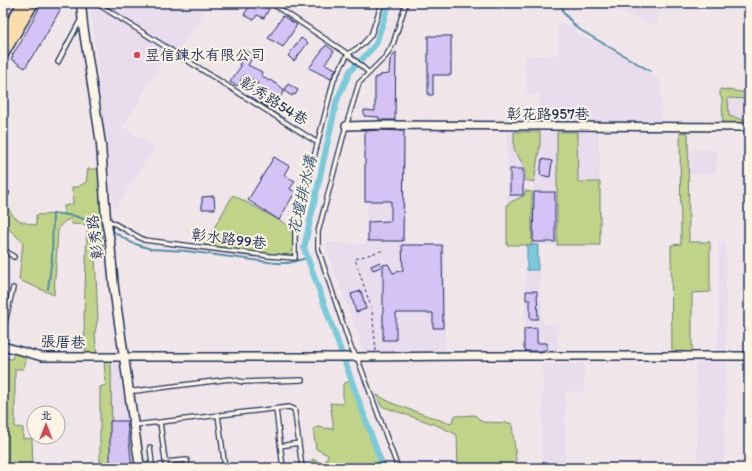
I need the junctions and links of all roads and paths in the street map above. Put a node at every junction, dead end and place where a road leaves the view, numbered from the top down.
1 (24, 3) edge
2 (32, 3) edge
3 (81, 3) edge
4 (96, 3) edge
5 (270, 3) edge
6 (382, 3) edge
7 (406, 3) edge
8 (82, 16) junction
9 (10, 27) edge
10 (3, 37) edge
11 (3, 54) edge
12 (348, 54) junction
13 (58, 62) dead end
14 (369, 73) junction
15 (346, 126) junction
16 (749, 127) edge
17 (318, 143) junction
18 (7, 193) dead end
19 (3, 200) edge
20 (106, 219) junction
21 (3, 250) edge
22 (384, 250) dead end
23 (14, 257) dead end
24 (13, 288) dead end
25 (3, 331) edge
26 (3, 346) edge
27 (124, 356) junction
28 (749, 356) edge
29 (357, 357) junction
30 (377, 357) junction
31 (302, 380) dead end
32 (128, 390) junction
33 (276, 409) junction
34 (218, 415) junction
35 (160, 422) junction
36 (134, 425) junction
37 (299, 444) junction
38 (280, 446) junction
39 (150, 448) dead end
40 (165, 462) junction
41 (153, 466) edge
42 (139, 467) edge
43 (166, 468) edge
44 (188, 468) edge
45 (225, 468) edge
46 (283, 468) edge
47 (302, 468) edge
48 (398, 468) edge

1 - 9 main road
2 - 9 main road
3 - 8 street, 彰秀路
4 - 17 lane, 彰秀路54巷
5 - 12 lane
6 - 12 lane, 彰水路99巷
7 - 14 lane
8 - 13 lane
8 - 20 street, 彰秀路
9 - 10 main road
9 - 11 main road
12 - 14 lane
12 - 17 lane, 彰水路99巷
14 - 15 lane
15 - 16 street, 彰花路957巷
15 - 29 lane
17 - 20 lane, 彰水路99巷
18 - 19 lane
20 - 27 street, 彰秀路
21 - 23 lane
22 - 30 path
24 - 25 lane
26 - 27 street, 張厝巷
27 - 29 street, 張厝巷
27 - 32 street, 彰秀路
28 - 30 street, 張厝巷
29 - 30 street, 張厝巷
29 - 48 lane
31 - 32 lane
32 - 36 street, 彰秀路
33 - 34 lane
33 - 37 lane
33 - 38 lane
34 - 35 lane
34 - 45 lane
35 - 36 lane
35 - 40 lane
36 - 42 street, 彰秀路
37 - 38 lane
37 - 47 lane
38 - 46 lane
39 - 41 lane
40 - 43 lane
40 - 44 lane
41 - 42 lane

